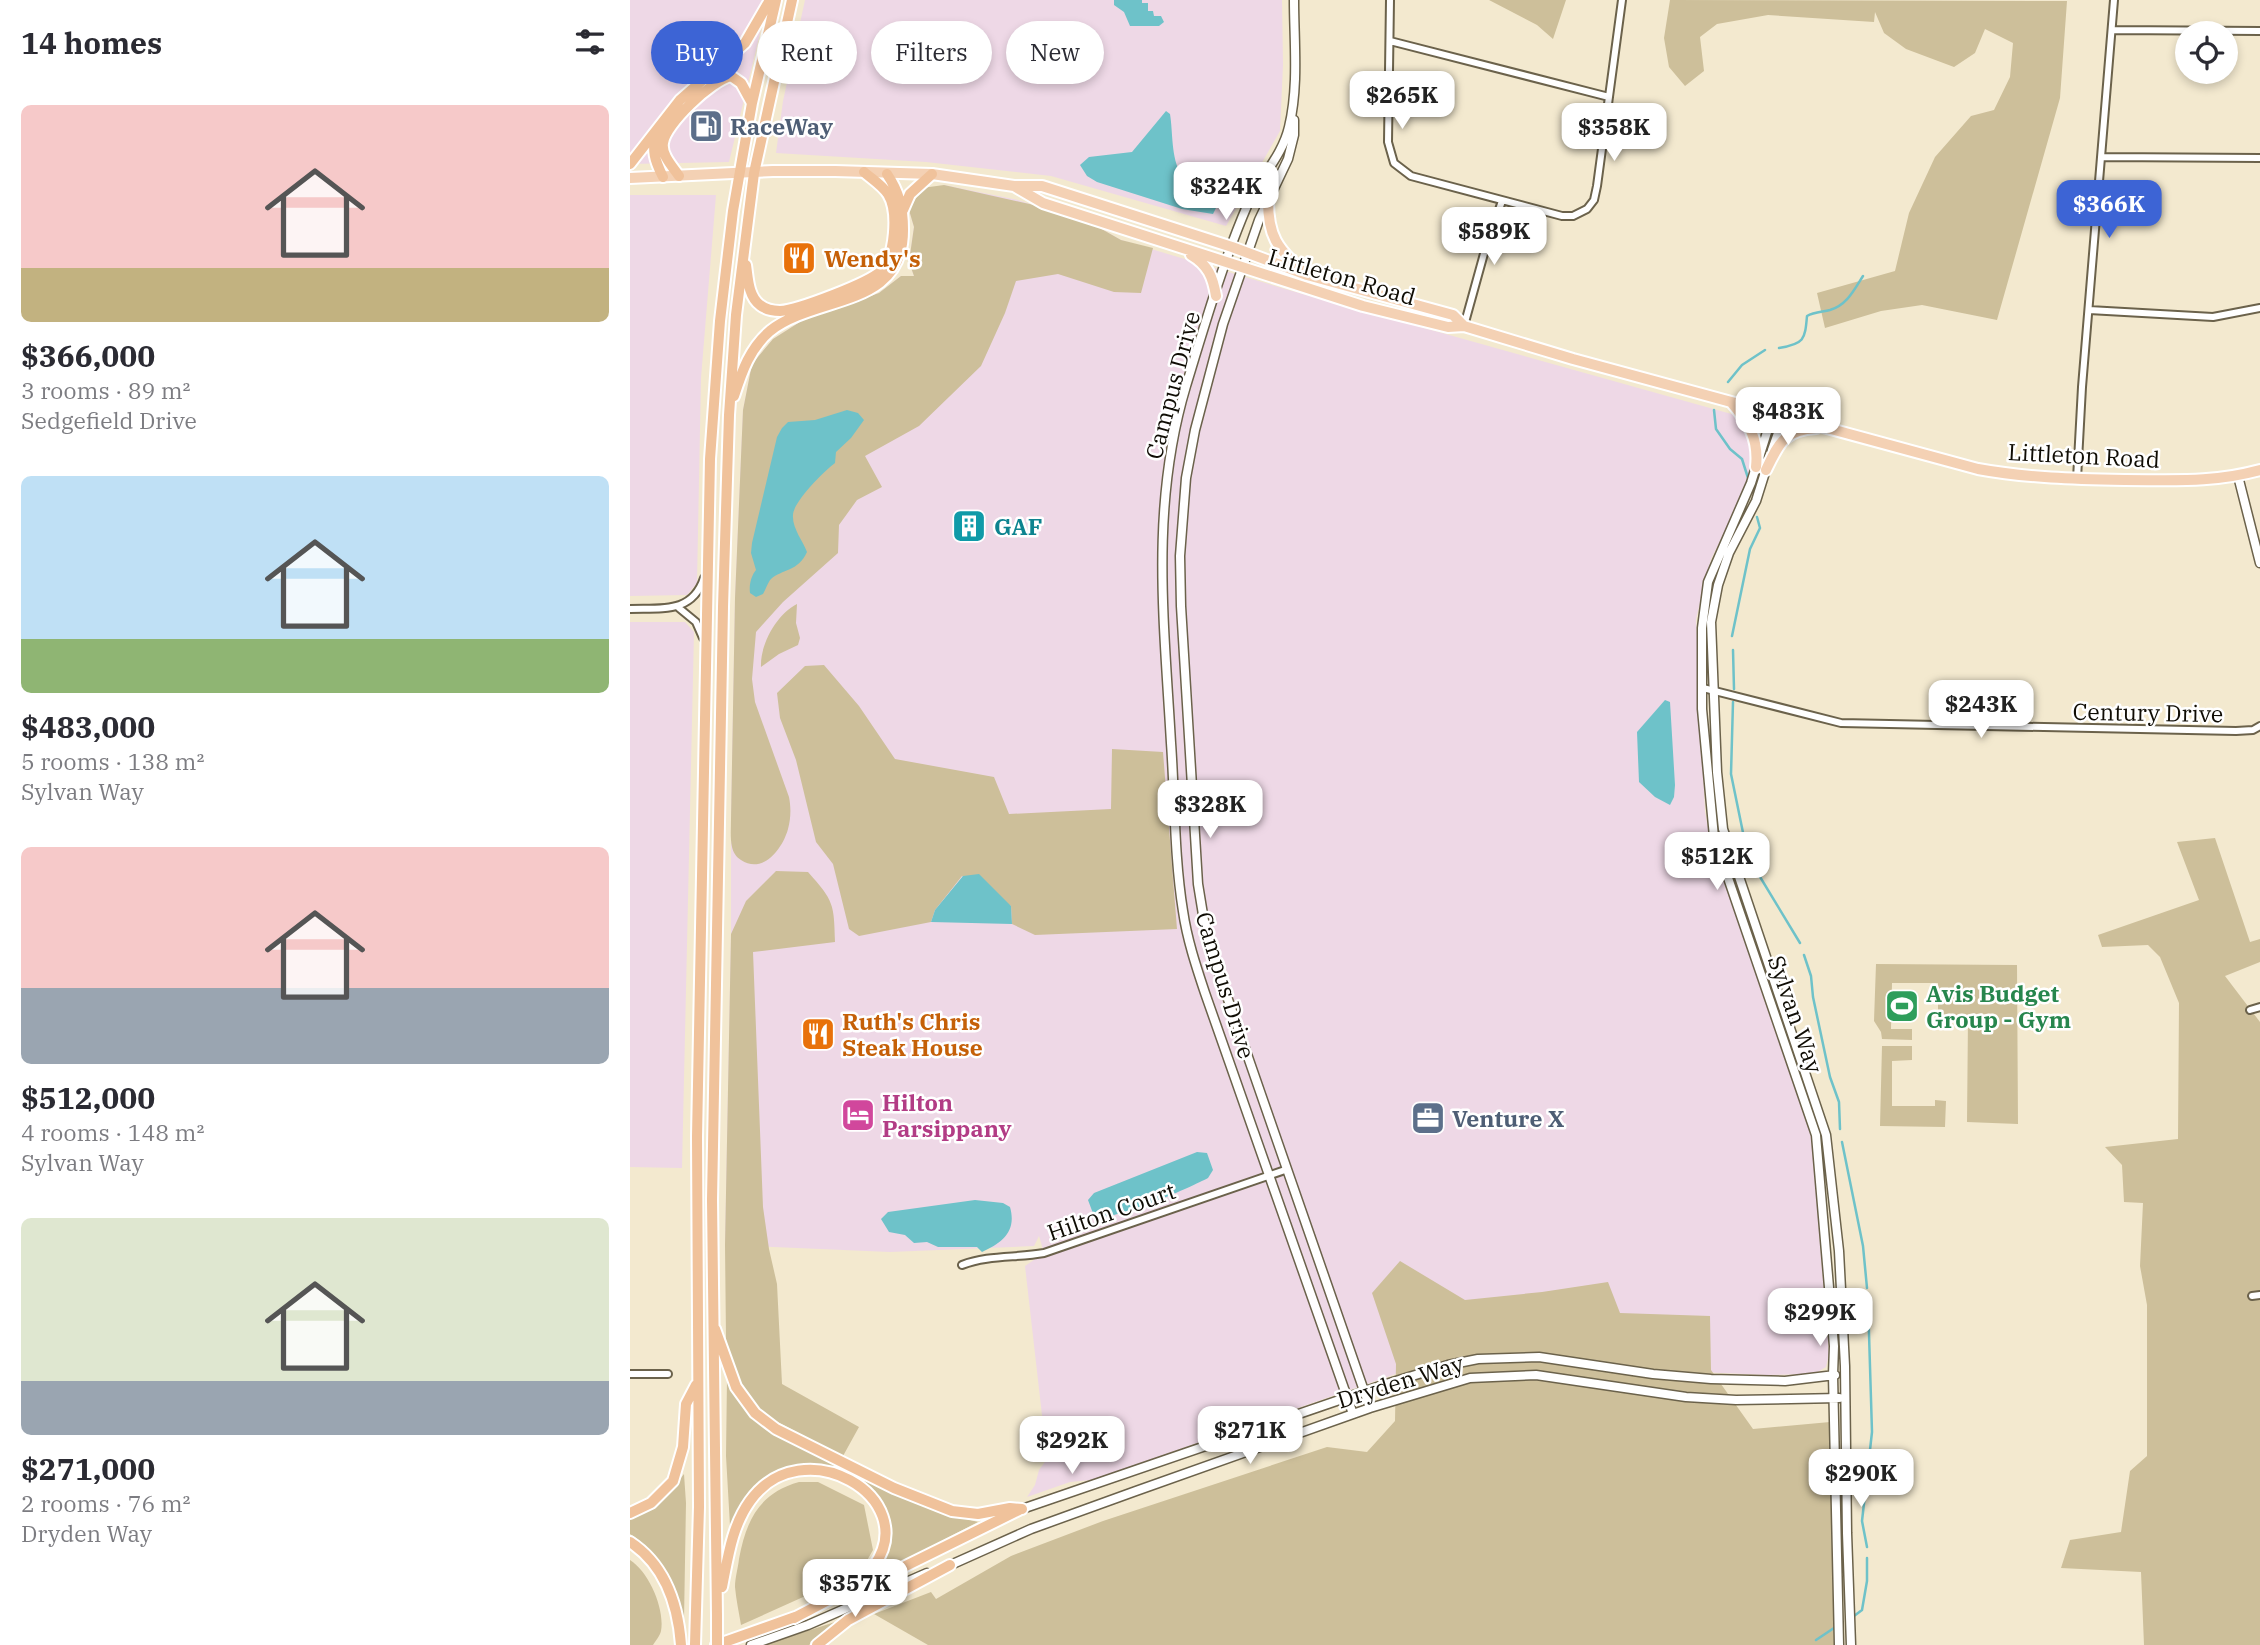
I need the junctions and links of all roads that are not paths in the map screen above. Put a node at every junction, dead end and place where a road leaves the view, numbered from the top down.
1 (770, 0) edge
2 (776, 0) edge
3 (792, 0) edge
4 (1294, 0) edge
5 (1390, 0) edge
6 (1622, 0) edge
7 (2114, 0) edge
8 (2113, 30) junction
9 (2260, 32) edge
10 (1390, 41) junction
11 (1293, 96) junction
12 (1609, 97) junction
13 (752, 103) junction
14 (659, 127) junction
15 (2103, 157) junction
16 (2260, 158) edge
17 (630, 164) edge
18 (864, 172) junction
19 (754, 173) junction
20 (739, 174) junction
21 (887, 174) junction
22 (932, 174) junction
23 (680, 176) junction
24 (663, 177) junction
25 (630, 178) edge
26 (1014, 186) junction
27 (1268, 201) junction
28 (1502, 201) junction
29 (903, 213) junction
30 (1233, 247) junction
31 (1180, 248) junction
32 (743, 253) junction
33 (1247, 253) junction
34 (1227, 263) junction
35 (1242, 269) junction
36 (1307, 275) junction
37 (1216, 296) junction
38 (2260, 308) edge
39 (2089, 310) junction
40 (1464, 326) junction
41 (1731, 402) junction
42 (1778, 414) junction
43 (729, 415) junction
44 (1822, 427) junction
45 (1761, 468) junction
46 (2260, 470) edge
47 (2238, 476) junction
48 (2077, 479) junction
49 (708, 563) junction
50 (2260, 563) edge
51 (630, 608) edge
52 (679, 608) junction
53 (707, 648) junction
54 (1703, 688) junction
55 (1713, 691) junction
56 (2260, 726) edge
57 (2260, 1007) edge
58 (2250, 1010) dead end
59 (1285, 1170) junction
60 (1268, 1175) junction
61 (962, 1265) dead end
62 (1831, 1295) junction
63 (2260, 1295) edge
64 (1841, 1296) junction
65 (2252, 1296) dead end
66 (713, 1323) junction
67 (630, 1374) edge
68 (668, 1374) dead end
69 (1845, 1374) junction
70 (1833, 1375) junction
71 (698, 1383) junction
72 (1363, 1392) junction
73 (1347, 1398) junction
74 (1833, 1398) junction
75 (1845, 1398) junction
76 (1370, 1408) junction
77 (1353, 1414) junction
78 (1022, 1509) junction
79 (630, 1513) edge
80 (630, 1542) edge
81 (1837, 1551) junction
82 (1847, 1551) junction
83 (950, 1565) junction
84 (718, 1611) junction
85 (794, 1618) junction
86 (681, 1645) edge
87 (695, 1645) edge
88 (717, 1645) edge
89 (751, 1645) edge
90 (817, 1645) edge
91 (1839, 1645) edge
92 (1851, 1645) edge

1 - 14 highway
2 - 13 highway
3 - 19 highway
4 - 11 street
5 - 10 street
6 - 12 street
7 - 8 street
8 - 9 street
8 - 15 street
10 - 12 street
10 - 28 street
11 - 27 street, Campus Drive
11 - 30 street, Campus Drive
12 - 28 street
13 - 20 highway
13 - 23 highway
14 - 17 highway
14 - 24 highway
15 - 16 street
15 - 39 street
18 - 19 main road, Littleton Road
18 - 21 main road, Littleton Road
18 - 32 highway
19 - 20 main road, Littleton Road
19 - 32 highway
20 - 23 main road, Littleton Road
20 - 49 highway
21 - 22 main road, Littleton Road
21 - 29 highway
22 - 26 main road, Littleton Road
22 - 29 highway
23 - 24 main road, Littleton Road
24 - 25 main road, Littleton Road
26 - 30 main road, Littleton Road
26 - 31 main road, Littleton Road
27 - 33 street, Campus Drive
27 - 36 main road
28 - 40 street
29 - 43 highway
30 - 33 main road, Littleton Road
30 - 34 street, Campus Drive
31 - 34 main road, Littleton Road
31 - 37 main road
32 - 43 highway
33 - 35 street, Campus Drive
33 - 36 main road, Littleton Road
34 - 35 main road, Littleton Road
34 - 37 street, Campus Drive
35 - 40 main road, Littleton Road
35 - 59 street, Campus Drive
36 - 40 main road, Littleton Road
37 - 60 street, Campus Drive
38 - 39 street
39 - 48 street
40 - 41 main road, Littleton Road
41 - 42 main road, Littleton Road
41 - 45 main road
42 - 44 main road, Littleton Road
42 - 45 street, Sylvan Way
43 - 66 highway
44 - 45 main road
44 - 48 main road, Littleton Road
45 - 54 street, Sylvan Way
45 - 55 street, Sylvan Way
46 - 47 main road, Littleton Road
47 - 48 main road, Littleton Road
47 - 50 street
49 - 52 street
49 - 53 highway
51 - 52 street
52 - 53 street
53 - 71 highway
54 - 55 street, Century Drive
54 - 62 street, Sylvan Way
55 - 56 street, Century Drive
55 - 64 street, Sylvan Way
57 - 58 street
59 - 60 street, Hilton Court
59 - 72 street, Campus Drive
60 - 61 street, Hilton Court
60 - 73 street, Campus Drive
62 - 64 street
62 - 70 street, Sylvan Way
63 - 65 street
64 - 69 street, Sylvan Way
66 - 78 highway
66 - 84 highway
67 - 68 street
69 - 70 street, Dryden Way
69 - 75 street, Sylvan Way
70 - 72 street, Dryden Way
70 - 74 street, Sylvan Way
71 - 79 highway
71 - 87 highway
72 - 73 street, Dryden Way
72 - 76 street, Campus Drive
73 - 77 street, Campus Drive
73 - 78 street, Dryden Way
74 - 75 street, Dryden Way
74 - 76 street, Dryden Way
74 - 81 street, Sylvan Way
75 - 82 street, Sylvan Way
76 - 77 street, Dryden Way
77 - 83 street, Dryden Way
78 - 85 highway
80 - 86 highway
81 - 82 street
81 - 91 street, Sylvan Way
82 - 92 street, Sylvan Way
83 - 89 street, Dryden Way
83 - 90 highway
84 - 85 highway
84 - 88 highway, bridge
85 - 88 highway

